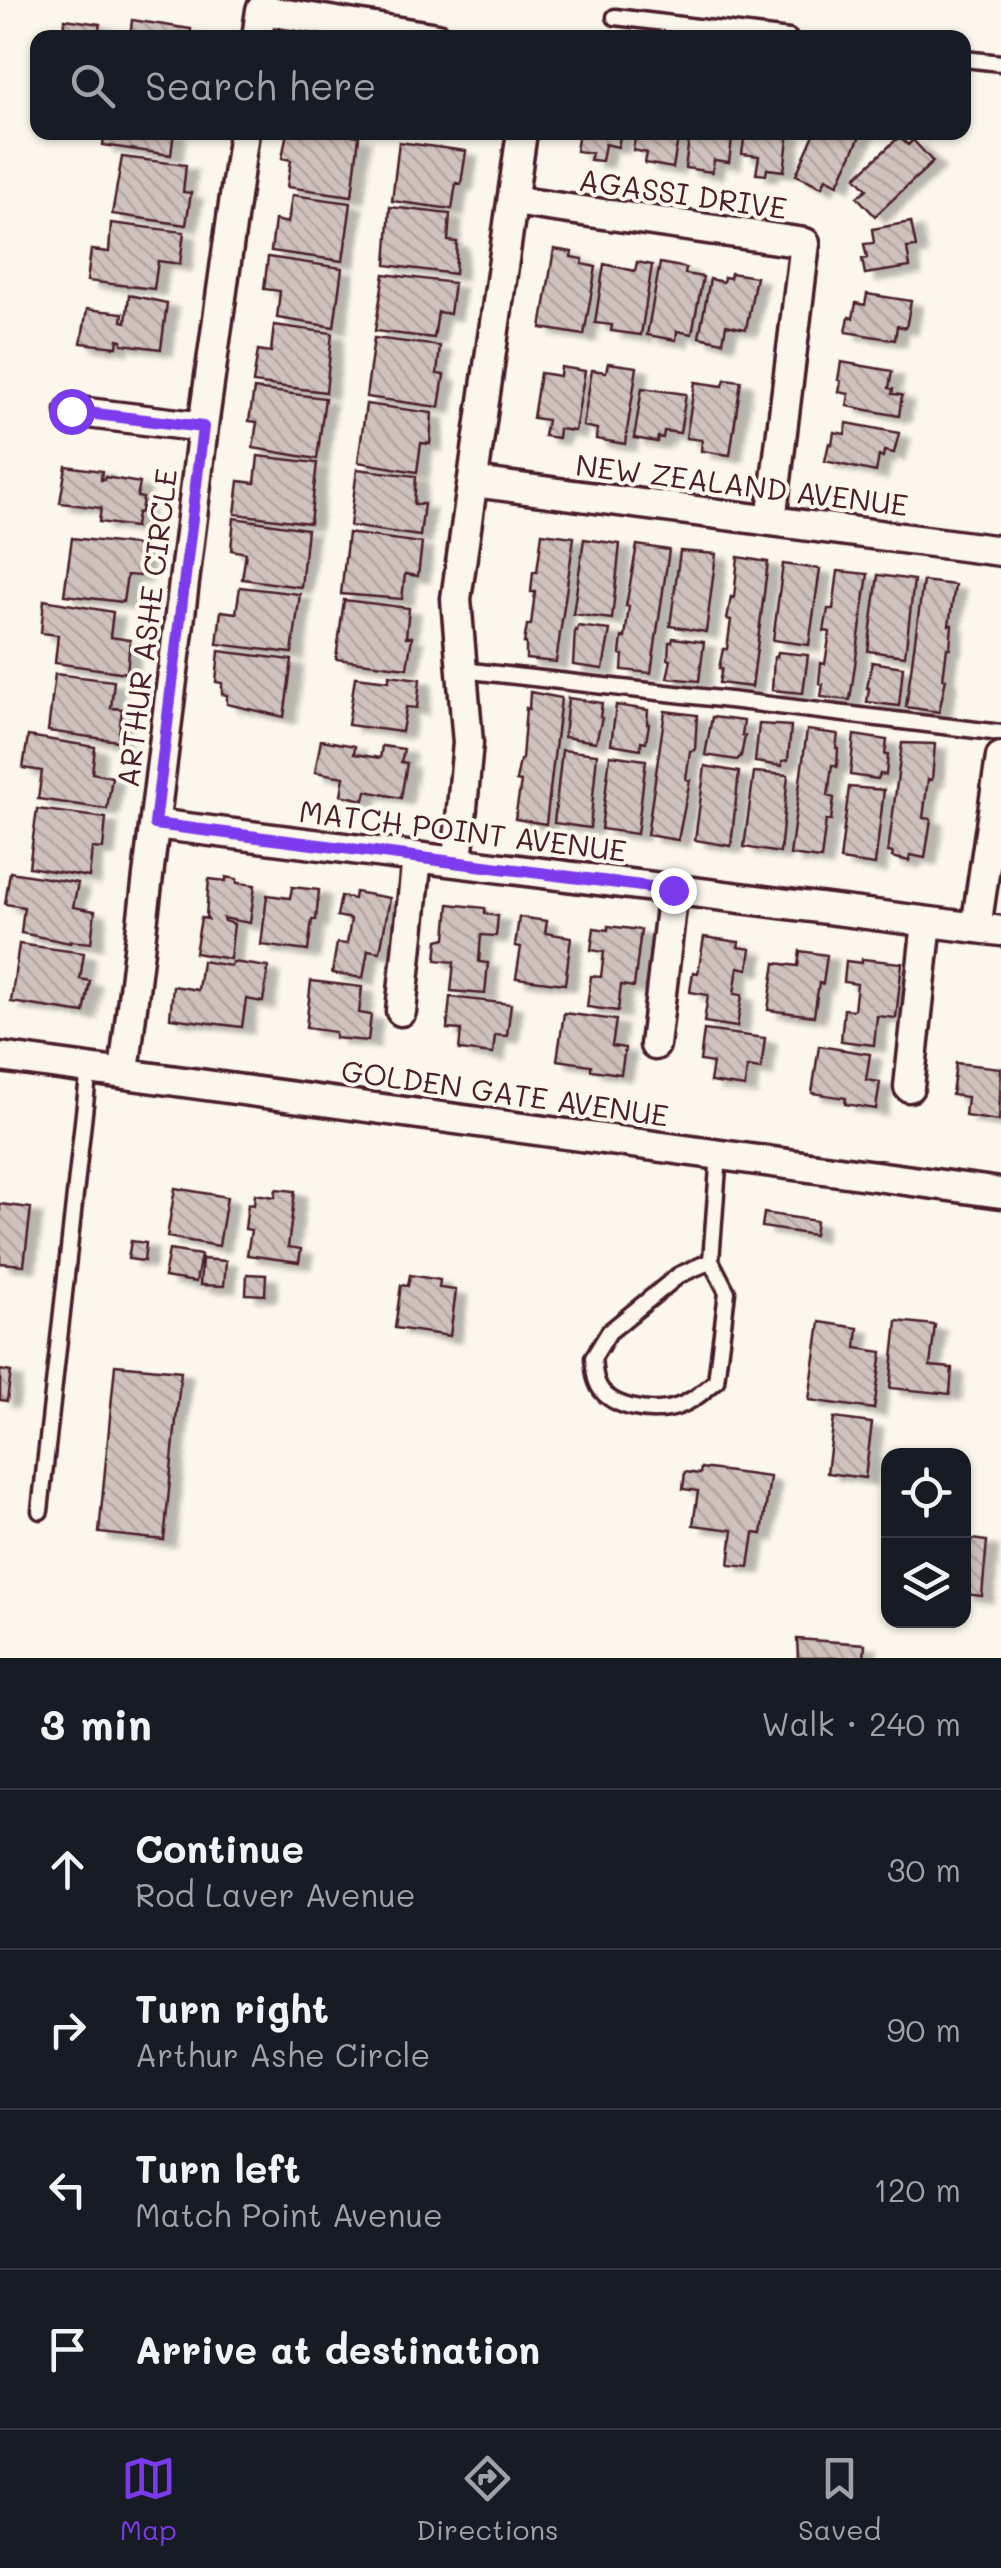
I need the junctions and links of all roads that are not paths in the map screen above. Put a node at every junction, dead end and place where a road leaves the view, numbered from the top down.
1 (615, 16) dead end
2 (259, 30) edge
3 (387, 30) edge
4 (726, 30) edge
5 (971, 59) edge
6 (1001, 63) edge
7 (243, 140) edge
8 (521, 140) edge
9 (512, 201) junction
10 (71, 411) dead end
11 (203, 427) junction
12 (474, 482) junction
13 (771, 521) junction
14 (1001, 551) edge
15 (462, 670) junction
16 (1001, 734) edge
17 (1001, 757) edge
18 (155, 824) junction
19 (417, 858) junction
20 (457, 862) junction
21 (673, 890) junction
22 (928, 922) junction
23 (989, 929) edge
24 (401, 1011) dead end
25 (654, 1045) dead end
26 (0, 1057) edge
27 (89, 1068) junction
28 (124, 1072) junction
29 (909, 1087) dead end
30 (719, 1154) junction
31 (1001, 1192) edge
32 (711, 1261) junction
33 (40, 1511) dead end

1 - 4 lane
2 - 3 street
5 - 6 lane
7 - 11 street, ARTHUR ASHE CIRCLE
8 - 9 street
9 - 12 street
9 - 13 street, AGASSI DRIVE
10 - 11 street
11 - 18 street, ARTHUR ASHE CIRCLE
12 - 13 street, NEW ZEALAND AVENUE
12 - 15 street
13 - 14 street, NEW ZEALAND AVENUE
15 - 16 lane
15 - 20 street
17 - 23 street
18 - 19 street, MATCH POINT AVENUE
18 - 28 street, ARTHUR ASHE CIRCLE
19 - 20 street, MATCH POINT AVENUE
19 - 24 street
20 - 21 street, MATCH POINT AVENUE
21 - 22 street, MATCH POINT AVENUE
21 - 25 street
22 - 23 street, MATCH POINT AVENUE
22 - 29 street
26 - 27 street, GOLDEN GATE AVENUE
27 - 28 street, GOLDEN GATE AVENUE
27 - 33 lane
28 - 30 street, GOLDEN GATE AVENUE
30 - 31 street, GOLDEN GATE AVENUE
30 - 32 lane
32 - 32 lane

